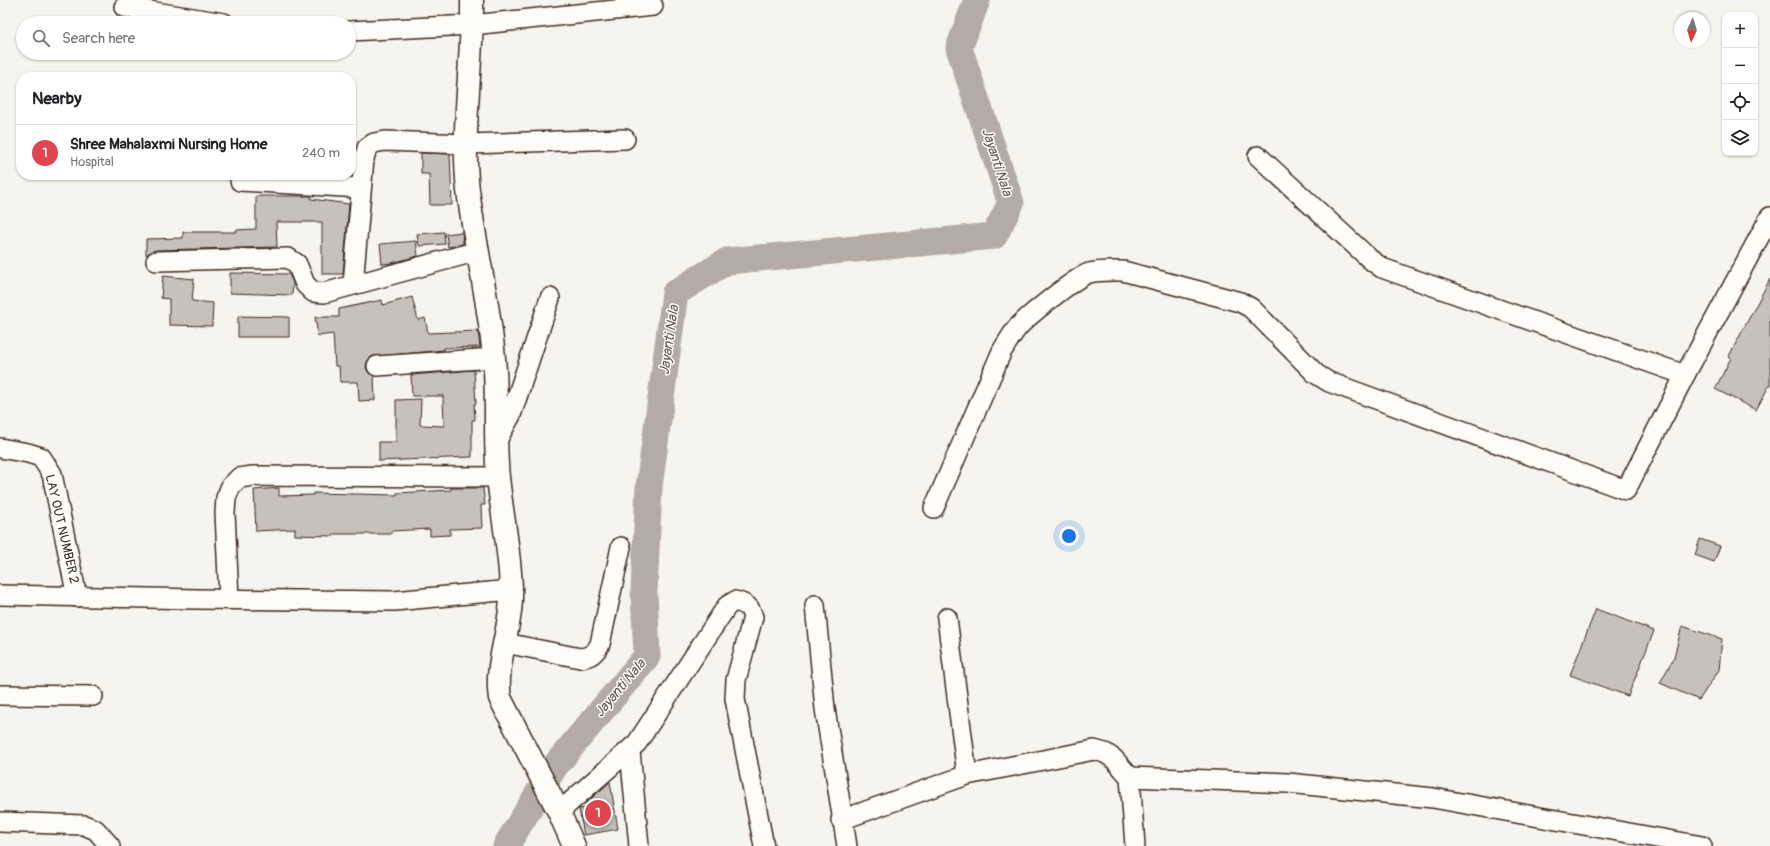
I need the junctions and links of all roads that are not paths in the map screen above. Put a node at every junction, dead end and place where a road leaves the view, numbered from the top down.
1 (472, 0) edge
2 (653, 6) dead end
3 (124, 7) dead end
4 (180, 16) edge
5 (472, 25) junction
6 (356, 31) edge
7 (625, 139) dead end
8 (466, 144) junction
9 (1258, 156) dead end
10 (240, 181) dead end
11 (361, 188) junction
12 (1770, 217) edge
13 (478, 251) junction
14 (156, 261) dead end
15 (353, 284) junction
16 (550, 298) dead end
17 (494, 358) junction
18 (377, 366) dead end
19 (1685, 374) junction
20 (495, 444) junction
21 (0, 448) edge
22 (498, 477) junction
23 (934, 508) dead end
24 (622, 547) dead end
25 (512, 590) junction
26 (0, 595) edge
27 (77, 597) junction
28 (229, 599) junction
29 (815, 605) dead end
30 (947, 618) dead end
31 (505, 643) junction
32 (0, 695) edge
33 (93, 696) dead end
34 (630, 751) junction
35 (966, 775) junction
36 (1130, 777) junction
37 (559, 811) junction
38 (841, 820) junction
39 (0, 822) edge
40 (110, 846) edge
41 (574, 846) edge
42 (639, 846) edge
43 (764, 846) edge
44 (847, 846) edge
45 (1135, 846) edge
46 (1702, 846) edge

1 - 5 main road
2 - 5 street
3 - 4 street
5 - 6 street
5 - 8 main road
7 - 8 street
8 - 11 street
8 - 13 main road
9 - 19 street
10 - 11 street
11 - 15 street
12 - 19 street
13 - 15 street
13 - 17 main road
14 - 15 street
16 - 20 street
17 - 18 street
17 - 20 main road
19 - 23 street
20 - 22 main road
21 - 27 street, LAY OUT NUMBER 2
22 - 25 main road
22 - 28 street
24 - 31 street
25 - 28 street
25 - 31 main road
26 - 27 street
27 - 28 street
29 - 38 street
30 - 35 street
31 - 37 main road
32 - 33 street
34 - 37 street
34 - 42 street
34 - 43 street
35 - 36 street
35 - 38 street
36 - 45 street
36 - 46 street
37 - 41 main road
38 - 44 street
39 - 40 street

